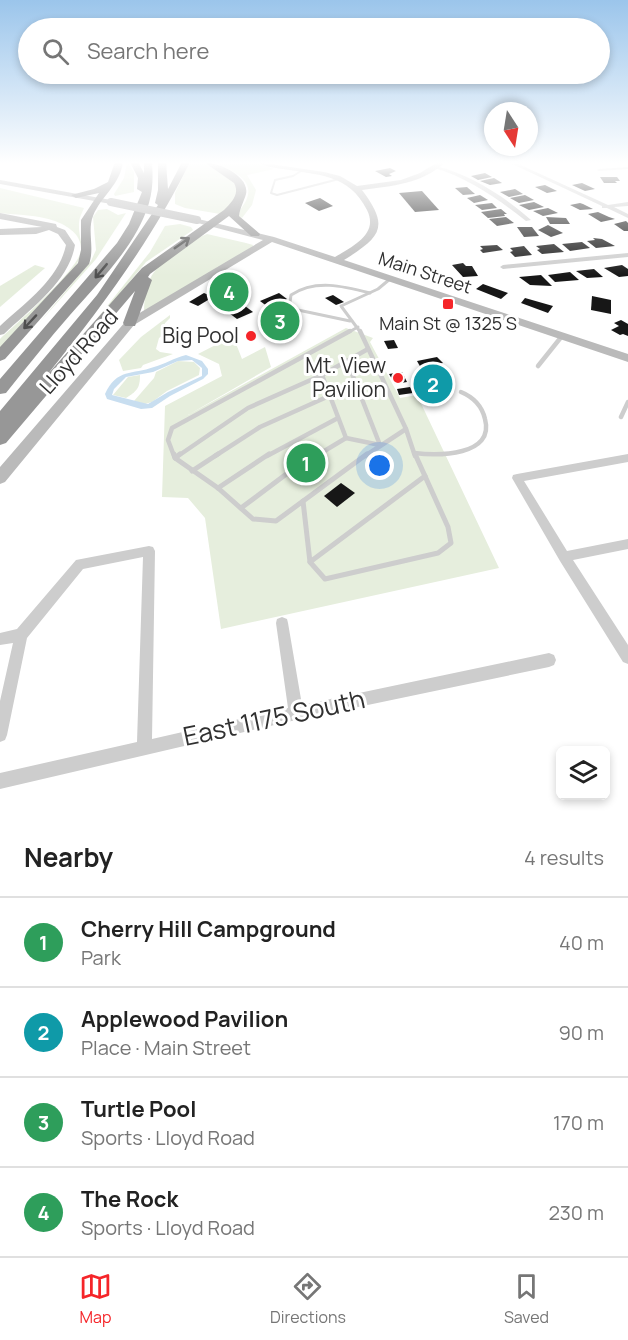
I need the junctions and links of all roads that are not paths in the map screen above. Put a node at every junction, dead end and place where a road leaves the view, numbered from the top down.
1 (101, 200) edge
2 (139, 200) edge
3 (144, 200) edge
4 (160, 200) edge
5 (168, 200) edge
6 (364, 200) edge
7 (502, 200) edge
8 (590, 200) edge
9 (105, 201) junction
10 (238, 201) joint
11 (628, 204) edge
12 (604, 207) junction
13 (0, 216) edge
14 (628, 216) edge
15 (528, 220) dead end
16 (134, 223) junction
17 (211, 223) junction
18 (54, 226) junction
19 (150, 229) junction
20 (0, 232) edge
21 (255, 234) junction
22 (271, 239) junction
23 (628, 255) edge
24 (336, 261) junction
25 (152, 267) junction
26 (504, 267) dead end
27 (390, 279) junction
28 (370, 293) junction
29 (351, 322) junction
30 (130, 324) junction
31 (358, 327) junction
32 (0, 332) edge
33 (562, 336) junction
34 (368, 349) junction
35 (0, 356) edge
36 (628, 358) edge
37 (347, 361) junction
38 (538, 366) dead end
39 (322, 375) junction
40 (0, 388) edge
41 (461, 392) dead end
42 (329, 396) junction
43 (628, 402) edge
44 (621, 417) dead end
45 (338, 418) junction
46 (0, 422) edge
47 (406, 429) junction
48 (346, 438) junction
49 (0, 439) edge
50 (380, 445) junction
51 (414, 453) junction
52 (175, 458) junction
53 (628, 458) edge
54 (192, 471) junction
55 (424, 476) junction
56 (0, 478) edge
57 (218, 488) junction
58 (303, 501) junction
59 (241, 508) junction
60 (628, 544) edge
61 (564, 557) junction
62 (310, 562) junction
63 (282, 623) dead end
64 (21, 635) junction
65 (0, 639) edge
66 (628, 657) edge
67 (549, 660) dead end
68 (296, 713) junction
69 (0, 735) edge
70 (144, 747) junction
71 (0, 781) edge

1 - 9 street
2 - 16 highway
3 - 16 highway
4 - 19 highway
5 - 19 highway
6 - 24 street
7 - 15 street
8 - 12 street
9 - 17 street, Main Street, bridge
9 -> 35 highway
10 - 17 highway
10 - 21 highway
11 - 12 street
12 - 14 street
13 - 18 street
16 -> 40 highway
17 - 21 street, Main Street
25 -> 17 highway
18 - 20 street
18 - 32 street
19 - 46 highway
21 - 22 street, Main Street
22 - 24 street, Main Street
22 - 30 street, Lloyd Road
23 - 26 street
24 - 27 street, Main Street
25 - 30 highway
25 - 49 highway
27 - 28 lane
27 - 33 street, Main Street
28 - 29 lane
28 - 29 lane
29 - 31 lane
30 - 56 street, Lloyd Road
31 - 34 lane
31 - 52 lane
33 - 36 street, Main Street
33 - 38 lane
34 - 37 lane
34 - 47 lane
37 - 39 lane
37 - 50 lane
39 - 42 lane
39 - 52 lane
41 - 51 lane
42 - 45 lane
42 - 54 lane
43 - 44 lane
45 - 48 lane
45 - 57 lane
47 - 50 lane
47 - 51 lane
48 - 50 lane
48 - 59 lane
50 - 58 lane
51 - 55 lane
52 - 54 lane
53 - 61 street
54 - 57 lane
55 - 62 lane
55 - 62 lane
57 - 59 lane
58 - 59 lane
58 - 62 lane
60 - 61 street
61 - 66 street
63 - 68 street
64 - 65 street
64 - 69 street
64 - 70 street
67 - 68 street, East 1175 South
68 - 70 street, East 1175 South
70 - 71 street, East 1175 South

